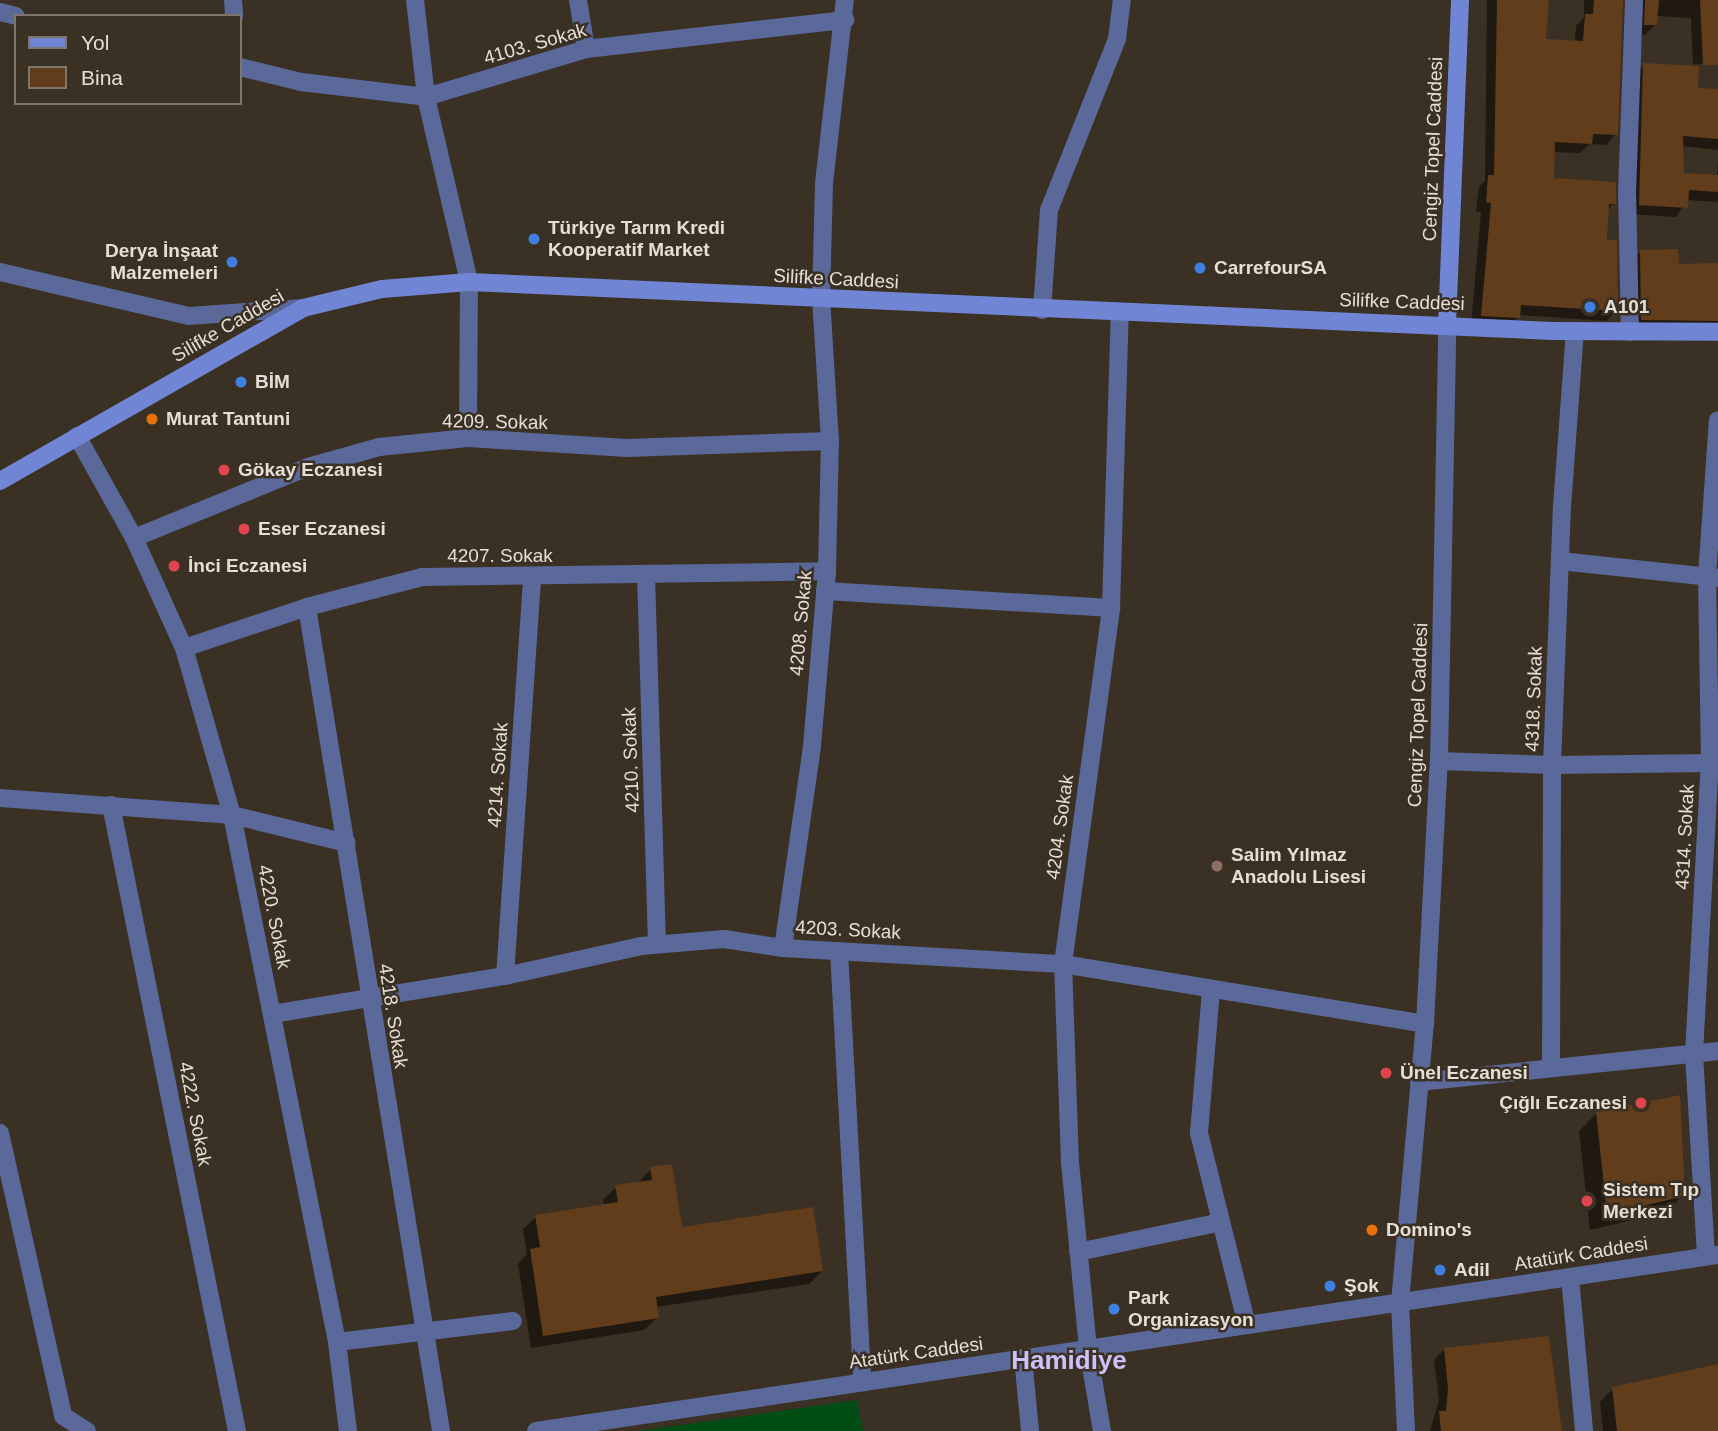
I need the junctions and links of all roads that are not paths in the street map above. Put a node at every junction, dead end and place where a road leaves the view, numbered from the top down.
1 (415, 0) edge
2 (578, 0) edge
3 (845, 0) edge
4 (1122, 0) edge
5 (1460, 0) edge
6 (1634, 0) edge
7 (845, 20) junction
8 (586, 49) junction
9 (242, 68) edge
10 (426, 97) junction
11 (0, 272) edge
12 (469, 282) junction
13 (821, 299) junction
14 (303, 308) junction
15 (1042, 310) junction
16 (1120, 312) junction
17 (1447, 325) junction
18 (1575, 332) junction
19 (1630, 332) junction
20 (1718, 332) edge
21 (1718, 420) edge
22 (77, 436) junction
23 (468, 438) junction
24 (830, 441) junction
25 (0, 481) edge
26 (134, 538) junction
27 (1560, 561) junction
28 (827, 571) junction
29 (646, 574) junction
30 (532, 577) junction
31 (1713, 577) edge
32 (825, 591) junction
33 (307, 607) junction
34 (1111, 608) junction
35 (184, 648) junction
36 (1439, 761) junction
37 (1710, 763) junction
38 (1552, 765) junction
39 (0, 798) edge
40 (111, 805) junction
41 (232, 816) junction
42 (347, 843) junction
43 (657, 944) junction
44 (783, 948) junction
45 (839, 951) junction
46 (1063, 964) junction
47 (505, 975) junction
48 (1211, 990) junction
49 (368, 998) junction
50 (272, 1014) junction
51 (1424, 1024) junction
52 (1718, 1051) edge
53 (1694, 1054) junction
54 (1551, 1068) junction
55 (1419, 1082) junction
56 (0, 1133) edge
57 (1221, 1222) junction
58 (1078, 1252) junction
59 (1712, 1255) edge
60 (1570, 1277) junction
61 (1400, 1302) junction
62 (513, 1321) dead end
63 (1247, 1325) junction
64 (424, 1331) junction
65 (337, 1342) junction
66 (1088, 1349) junction
67 (1023, 1358) junction
68 (862, 1382) junction
69 (87, 1431) edge
70 (237, 1431) edge
71 (348, 1431) edge
72 (441, 1431) edge
73 (536, 1431) edge
74 (1031, 1431) edge
75 (1102, 1431) edge
76 (1406, 1431) edge
77 (1584, 1431) edge

1 - 10 street
2 - 8 street
3 - 7 street, 4208. Sokak
4 - 15 street
5 - 17 street, Cengiz Topel Caddesi
6 - 19 street
7 - 8 street, 4103. Sokak
7 - 13 street, 4208. Sokak
8 - 10 street, 4103. Sokak
9 - 10 street, 4103. Sokak
10 - 12 street
11 - 14 street
12 - 13 street, Silifke Caddesi
12 - 14 street, Silifke Caddesi
12 - 23 street
13 - 15 street, Silifke Caddesi
13 - 24 street, 4208. Sokak
14 - 22 street, Silifke Caddesi
15 - 16 street, Silifke Caddesi
16 - 17 street, Silifke Caddesi
16 - 34 street, 4204. Sokak
17 - 18 street, Silifke Caddesi
17 - 36 street, Cengiz Topel Caddesi
18 - 19 street, Silifke Caddesi
18 - 27 street, 4318. Sokak
19 - 20 street, Silifke Caddesi
21 - 31 street, 4314. Sokak
22 - 25 street, Silifke Caddesi
22 - 26 street, 4220. Sokak
23 - 24 street, 4209. Sokak
23 - 26 street, 4209. Sokak
24 - 28 street, 4208. Sokak
26 - 35 street, 4220. Sokak
27 - 31 street
27 - 38 street, 4318. Sokak
28 - 29 street, 4207. Sokak
28 - 32 street, 4208. Sokak
29 - 30 street, 4207. Sokak
29 - 43 street, 4210. Sokak
30 - 33 street, 4207. Sokak
30 - 47 street, 4214. Sokak
31 - 37 street, 4314. Sokak
32 - 34 street
32 - 44 street, 4208. Sokak
33 - 35 street, 4207. Sokak
33 - 42 street, 4218. Sokak
34 - 46 street, 4204. Sokak
35 - 41 street, 4220. Sokak
36 - 38 street
36 - 51 street, Cengiz Topel Caddesi
37 - 38 street
37 - 53 street, 4314. Sokak
38 - 54 street, 4318. Sokak
39 - 40 street
40 - 41 street
40 - 70 street, 4222. Sokak
41 - 42 street
41 - 50 street, 4220. Sokak
42 - 49 street, 4218. Sokak
43 - 44 street, 4203. Sokak
43 - 47 street, 4203. Sokak
44 - 45 street, 4203. Sokak
45 - 46 street, 4203. Sokak
45 - 68 street
46 - 48 street, 4203. Sokak
46 - 58 street, 4204. Sokak
47 - 49 street, 4203. Sokak
48 - 51 street, 4203. Sokak
48 - 57 street
49 - 50 street, 4203. Sokak
49 - 64 street, 4218. Sokak
50 - 65 street, 4220. Sokak
51 - 55 street, Cengiz Topel Caddesi
52 - 53 street
53 - 54 street
53 - 59 street, 4314. Sokak
54 - 55 street
55 - 61 street, Cengiz Topel Caddesi
56 - 69 street
57 - 58 street
57 - 63 street
58 - 66 street, 4204. Sokak
59 - 60 street, Atatürk Caddesi
60 - 61 street, Atatürk Caddesi
60 - 77 street
61 - 63 street, Atatürk Caddesi
61 - 76 street, Cengiz Topel Caddesi
62 - 64 street
63 - 66 street, Atatürk Caddesi
64 - 65 street
64 - 72 street, 4218. Sokak
65 - 71 street, 4220. Sokak
66 - 67 street, Atatürk Caddesi
66 - 75 street, 4204. Sokak
67 - 68 street, Atatürk Caddesi
67 - 74 street
68 - 73 street, Atatürk Caddesi

